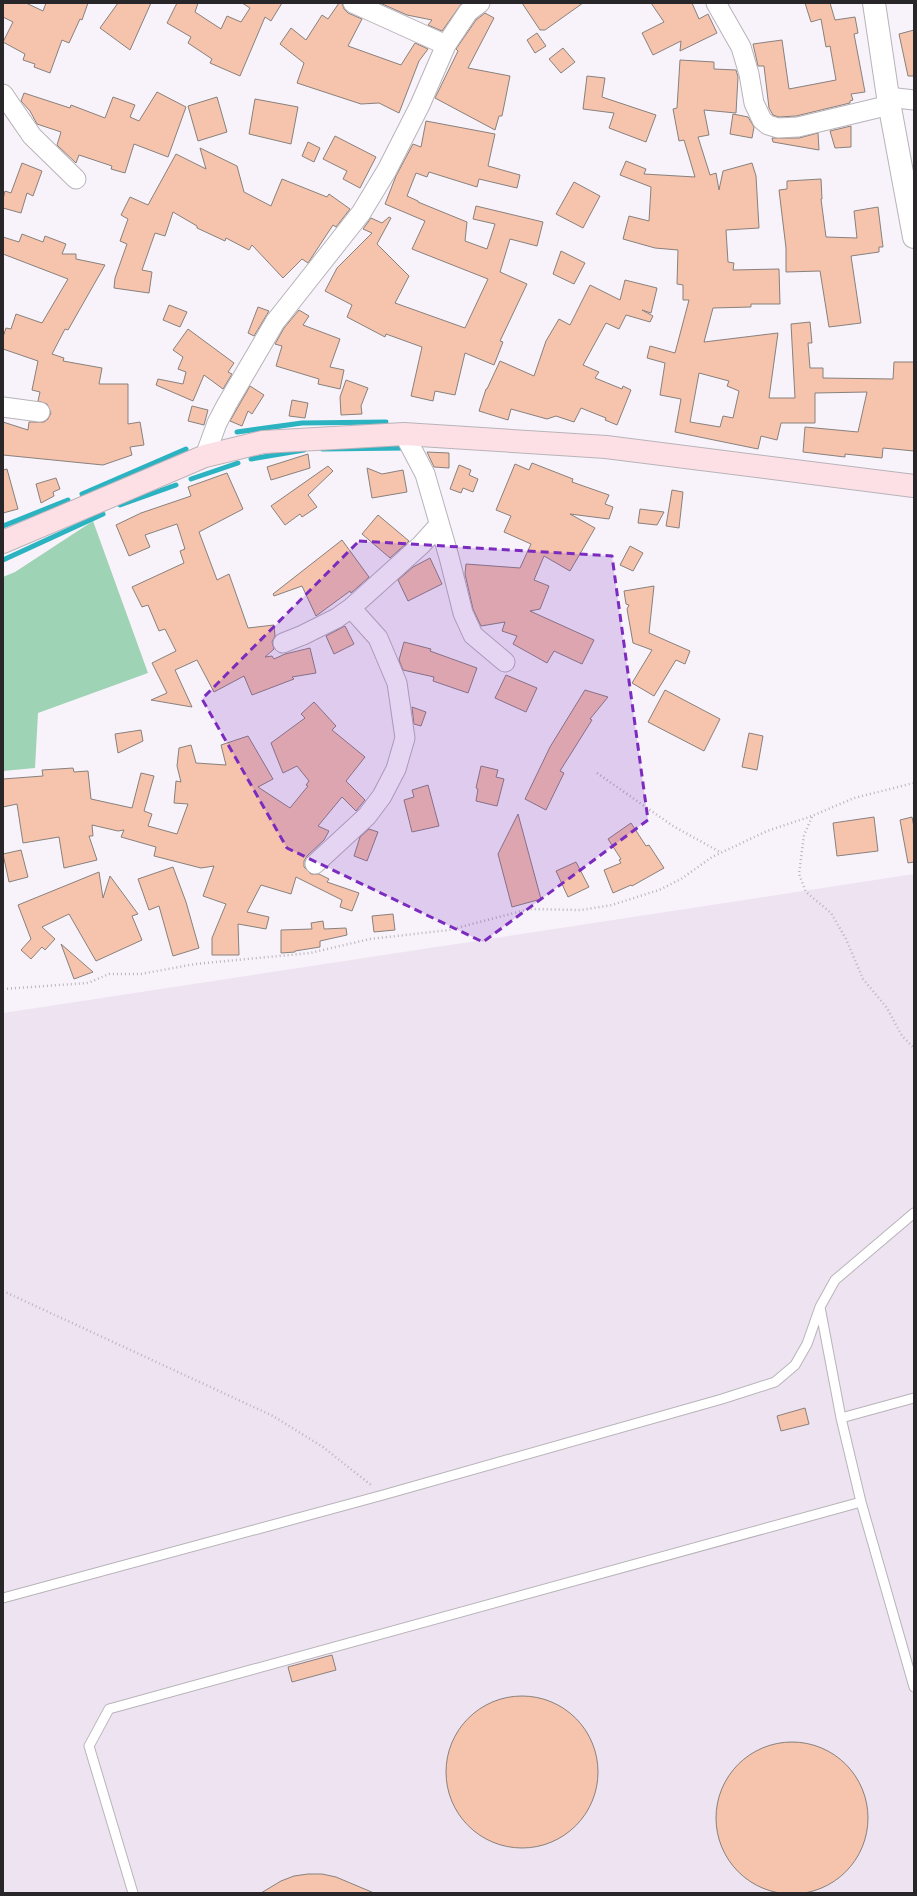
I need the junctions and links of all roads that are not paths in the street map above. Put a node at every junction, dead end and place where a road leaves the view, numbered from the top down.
1 (353, 3) edge
2 (716, 3) edge
3 (874, 3) edge
4 (473, 6) edge
5 (446, 45) junction
6 (3, 94) edge
7 (914, 100) edge
8 (889, 101) junction
9 (76, 179) dead end
10 (914, 237) edge
11 (3, 407) edge
12 (40, 412) dead end
13 (404, 434) junction
14 (204, 456) junction
15 (914, 486) edge
16 (439, 525) junction
17 (3, 542) edge
18 (351, 608) junction
19 (283, 643) dead end
20 (506, 662) dead end
21 (315, 864) dead end
22 (914, 1213) edge
23 (820, 1307) junction
24 (914, 1398) edge
25 (841, 1418) junction
26 (861, 1502) junction
27 (3, 1598) edge
28 (914, 1687) edge
29 (133, 1893) edge

1 - 5 street
2 - 8 street
3 - 8 street
4 - 5 street
5 - 14 street
6 - 9 street
7 - 8 street
8 - 10 street
11 - 12 street
13 - 14 main road
13 - 15 main road
13 - 16 street
14 - 17 main road
16 - 18 street
16 - 20 street
18 - 19 street
18 - 21 street
22 - 23 lane
23 - 25 lane
23 - 27 lane
24 - 25 lane
25 - 26 lane
26 - 28 lane
26 - 29 lane

